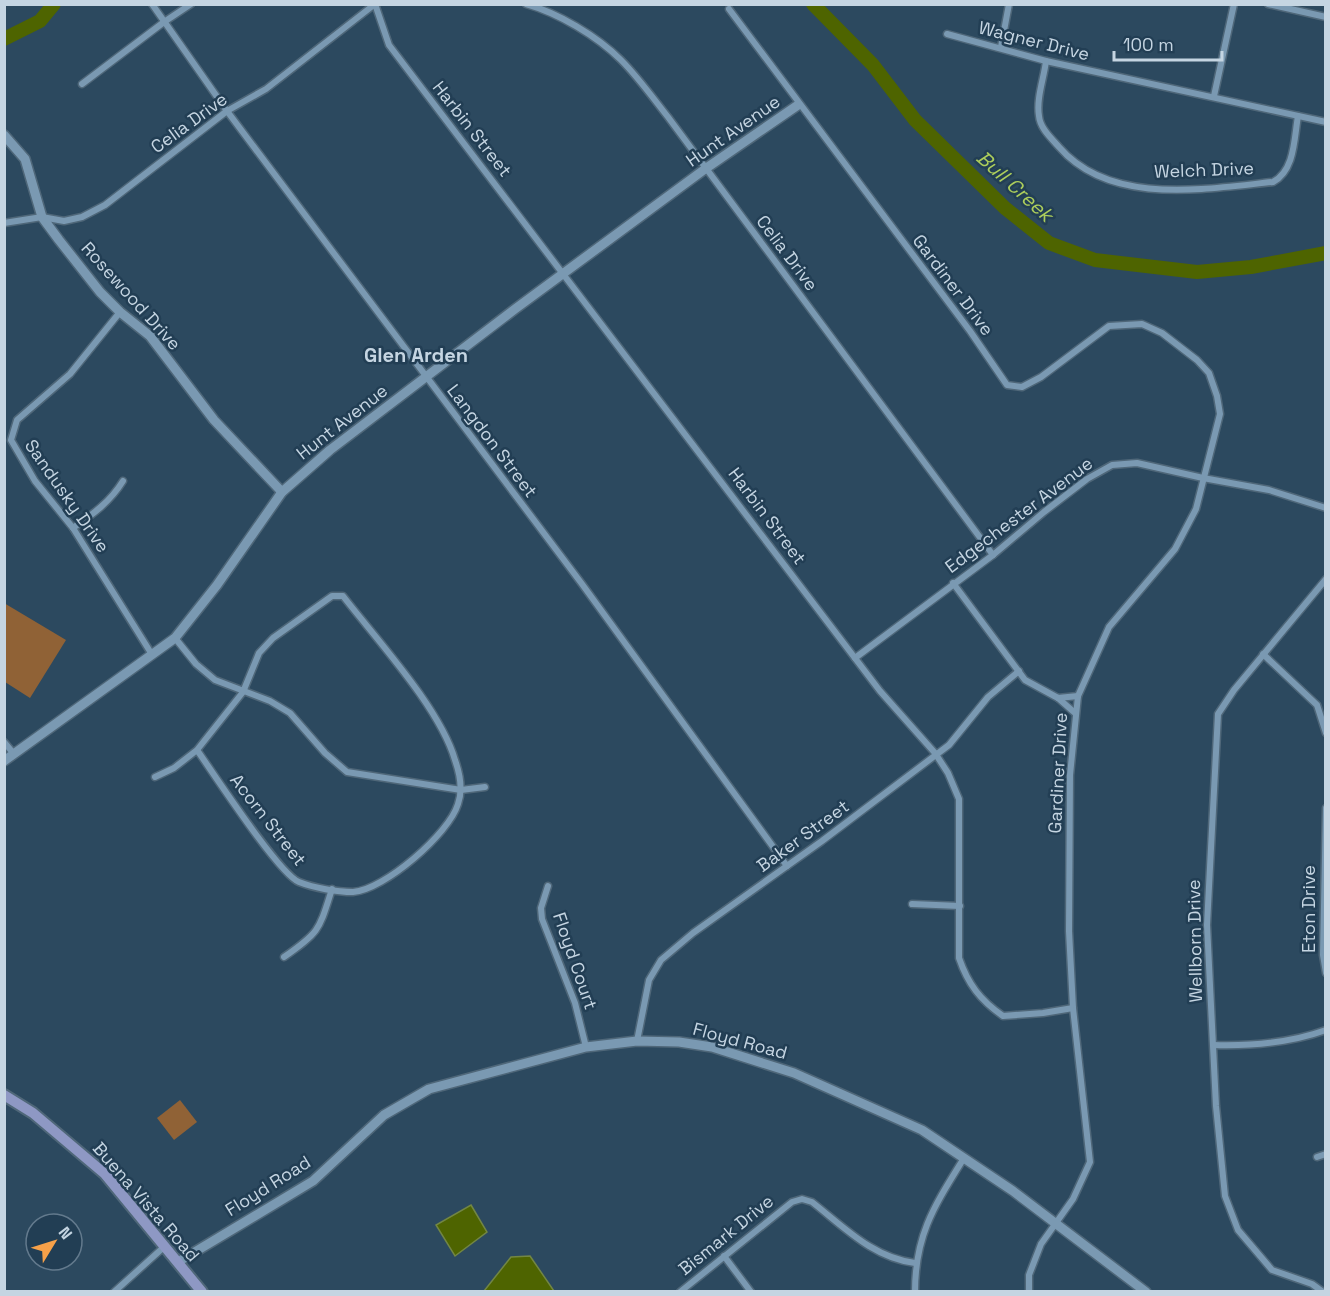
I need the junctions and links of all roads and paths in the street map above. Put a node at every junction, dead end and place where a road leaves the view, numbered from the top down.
1 (152, 4) edge
2 (191, 4) edge
3 (375, 4) edge
4 (526, 4) edge
5 (1009, 4) edge
6 (1234, 4) edge
7 (1268, 4) edge
8 (729, 9) dead end
9 (1326, 17) edge
10 (164, 22) junction
11 (947, 34) dead end
12 (1001, 47) junction
13 (1046, 61) junction
14 (82, 84) dead end
15 (1214, 96) junction
16 (798, 105) junction
17 (227, 111) junction
18 (1298, 116) junction
19 (1326, 122) edge
20 (4, 135) edge
21 (705, 169) junction
22 (42, 217) junction
23 (4, 223) edge
24 (564, 273) junction
25 (551, 282) junction
26 (571, 283) junction
27 (120, 312) junction
28 (426, 377) junction
29 (1203, 478) junction
30 (123, 481) dead end
31 (282, 492) junction
32 (1326, 508) edge
33 (73, 528) junction
34 (993, 555) junction
35 (1326, 579) edge
36 (953, 583) junction
37 (175, 638) junction
38 (151, 653) junction
39 (1263, 654) junction
40 (855, 658) junction
41 (1019, 671) junction
42 (243, 692) junction
43 (1078, 696) junction
44 (1058, 698) junction
45 (1075, 713) junction
46 (1326, 733) edge
47 (4, 742) edge
48 (197, 750) junction
49 (935, 753) junction
50 (14, 754) junction
51 (4, 761) edge
52 (154, 777) dead end
53 (485, 787) dead end
54 (461, 790) junction
55 (1326, 808) edge
56 (787, 866) junction
57 (548, 886) dead end
58 (332, 889) junction
59 (912, 904) dead end
60 (960, 906) junction
61 (284, 957) dead end
62 (1326, 973) edge
63 (1072, 1008) junction
64 (1326, 1030) edge
65 (637, 1041) junction
66 (1214, 1045) junction
67 (586, 1047) junction
68 (4, 1095) edge
69 (1326, 1154) edge
70 (1317, 1157) dead end
71 (964, 1158) junction
72 (1057, 1223) junction
73 (165, 1246) junction
74 (724, 1256) junction
75 (178, 1262) junction
76 (915, 1263) junction
77 (114, 1292) edge
78 (202, 1292) edge
79 (680, 1292) edge
80 (751, 1292) edge
81 (915, 1292) edge
82 (1029, 1292) edge
83 (1146, 1292) edge
84 (1323, 1292) edge

1 - 10 street, Langdon Street
2 - 10 street
3 - 17 street, Celia Drive
3 - 24 street, Harbin Street
4 - 21 street, Celia Drive
5 - 12 street
6 - 15 street
7 - 9 street
8 - 16 street, Gardiner Drive
10 - 14 street
10 - 17 street, Langdon Street
11 - 12 street, Wagner Drive
12 - 13 street, Wagner Drive
13 - 15 street, Wagner Drive
13 - 18 street, Welch Drive
15 - 18 street, Wagner Drive
16 - 21 street, Hunt Avenue
16 - 29 street, Gardiner Drive
17 - 22 street, Celia Drive
17 - 28 street, Langdon Street
18 - 19 street, Wagner Drive
20 - 22 street, Rosewood Drive
21 - 24 street, Hunt Avenue
21 - 34 street, Celia Drive
22 - 23 street, Celia Drive
22 - 27 street, Rosewood Drive
24 - 25 street, Hunt Avenue
24 - 26 street, Harbin Street
25 - 26 street
25 - 28 street, Hunt Avenue
26 - 40 street, Harbin Street
27 - 31 street, Rosewood Drive
27 - 33 street, Sandusky Drive
28 - 31 street, Hunt Avenue
28 - 56 street, Langdon Street
29 - 32 street, Edgechester Avenue
29 - 34 street, Edgechester Avenue
29 - 43 street, Gardiner Drive
30 - 33 street
31 - 37 street, Hunt Avenue
33 - 38 street, Sandusky Drive
34 - 36 street, Edgechester Avenue
35 - 39 street, Wellborn Drive
36 - 40 street, Edgechester Avenue
36 - 41 street
37 - 38 street, Hunt Avenue
37 - 42 street
38 - 50 street, Hunt Avenue
39 - 46 street
39 - 66 street, Wellborn Drive
40 - 49 street, Harbin Street
41 - 44 street
41 - 49 street, Baker Street
42 - 48 street
42 - 54 street
42 - 54 street
43 - 44 street
43 - 45 street, Gardiner Drive
44 - 45 street
45 - 63 street, Gardiner Drive
47 - 50 street
48 - 52 street
48 - 58 street, Acorn Street
49 - 56 street, Baker Street
49 - 60 street, Harbin Street
50 - 51 street, Hunt Avenue
53 - 54 street
54 - 58 street, Acorn Street
55 - 62 street, Eton Drive
56 - 65 street, Baker Street
57 - 67 street, Floyd Court
58 - 61 street
59 - 60 street
60 - 63 street, Harbin Street
63 - 72 street, Gardiner Drive
64 - 66 street
65 - 67 street, Floyd Road
65 - 71 street, Floyd Road
66 - 84 street, Wellborn Drive
67 - 75 street, Floyd Road
68 - 73 main road, Buena Vista Road
69 - 70 street
71 - 72 street, Floyd Road
71 - 76 street
72 - 82 street, Gardiner Drive
72 - 83 street, Floyd Road
73 - 75 main road, Buena Vista Road
73 - 77 street
74 - 76 street, Bismark Drive
74 - 79 street, Bismark Drive
74 - 80 street
75 - 78 main road, Buena Vista Road
76 - 81 street

